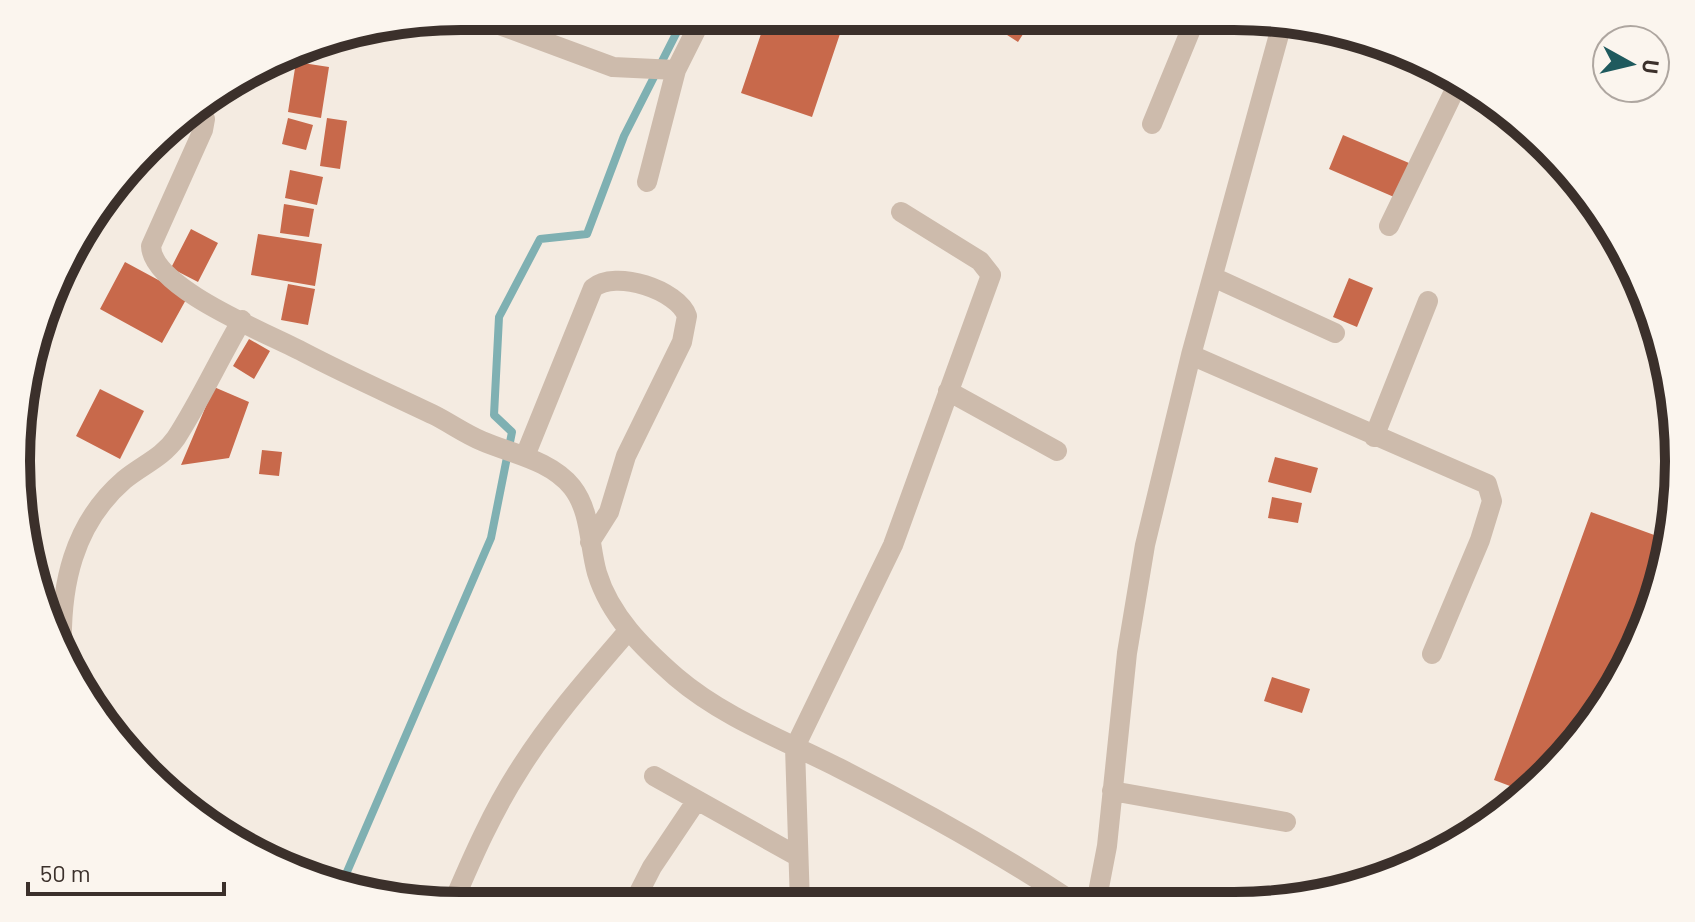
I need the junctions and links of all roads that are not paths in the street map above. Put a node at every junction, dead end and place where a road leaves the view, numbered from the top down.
1 (513, 30) edge
2 (696, 30) edge
3 (1191, 30) edge
4 (1279, 33) edge
5 (676, 70) junction
6 (1454, 91) edge
7 (204, 116) edge
8 (1152, 124) dead end
9 (647, 182) dead end
10 (901, 212) dead end
11 (1389, 226) dead end
12 (1213, 277) junction
13 (1428, 301) dead end
14 (242, 320) junction
15 (1335, 333) dead end
16 (1191, 355) junction
17 (948, 391) junction
18 (1374, 437) junction
19 (1057, 451) dead end
20 (521, 455) junction
21 (590, 542) junction
22 (63, 626) edge
23 (628, 631) junction
24 (1432, 654) dead end
25 (795, 747) junction
26 (654, 776) dead end
27 (1112, 791) junction
28 (697, 800) junction
29 (1286, 822) dead end
30 (797, 856) junction
31 (458, 892) edge
32 (639, 892) edge
33 (799, 892) edge
34 (1057, 892) edge
35 (1098, 892) edge

1 - 5 street
2 - 5 street
3 - 8 street
4 - 12 street
5 - 9 street
6 - 11 street
7 - 14 street
10 - 17 street
12 - 15 street
12 - 16 street
13 - 18 street
14 - 20 street
14 - 22 street
16 - 18 street
16 - 27 street
17 - 19 street
17 - 25 street
18 - 24 street
20 - 21 street
20 - 21 street
21 - 23 street
23 - 25 street
23 - 31 street
25 - 30 street
25 - 34 street
26 - 28 street
27 - 29 street
27 - 35 street
28 - 30 street
28 - 32 street
30 - 33 street

